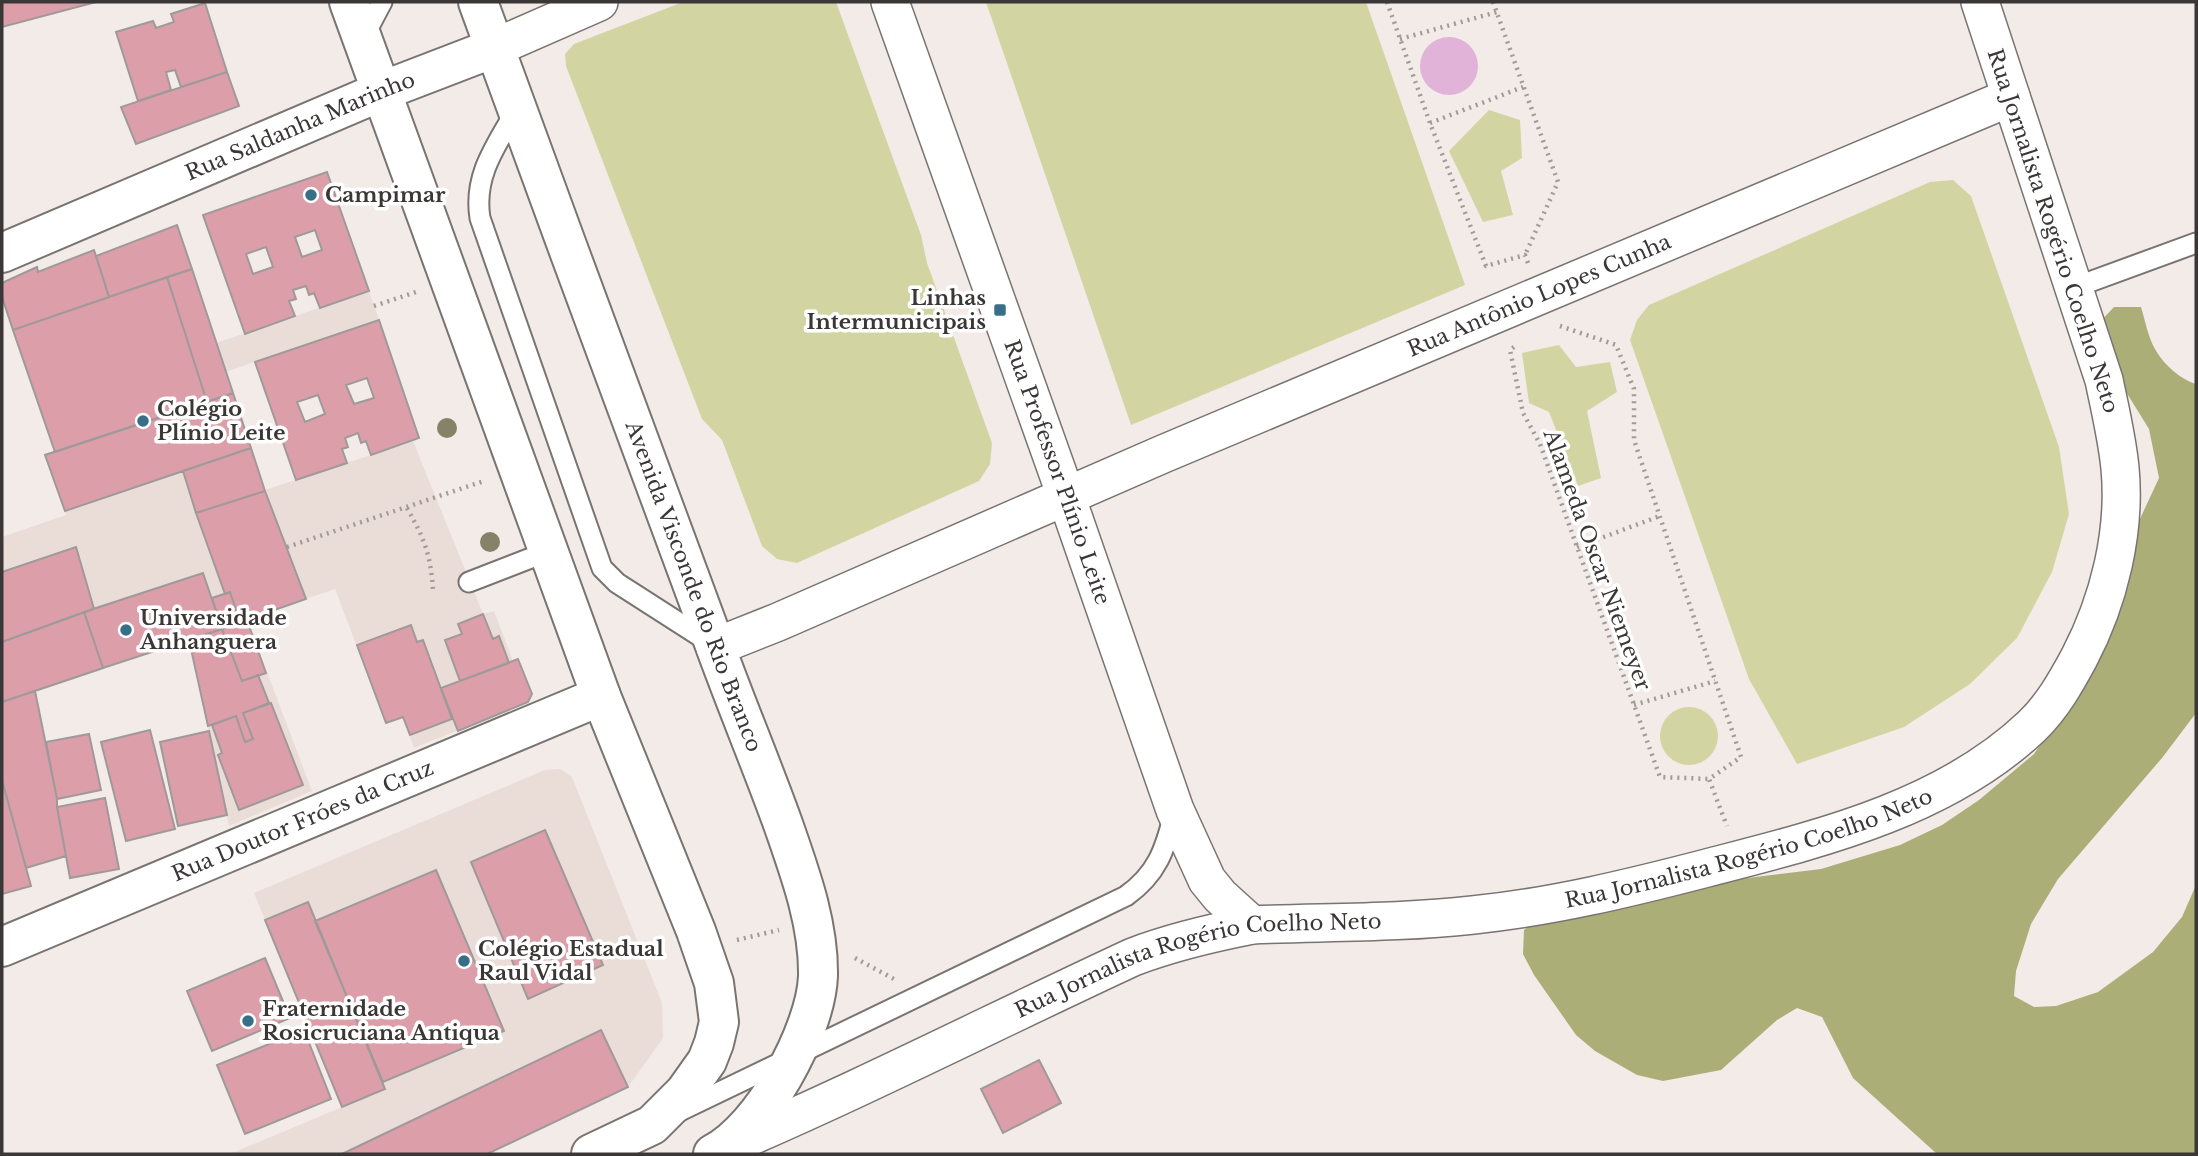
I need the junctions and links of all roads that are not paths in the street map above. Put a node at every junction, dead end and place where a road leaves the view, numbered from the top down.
1 (349, 2) edge
2 (382, 2) edge
3 (478, 2) edge
4 (599, 2) edge
5 (890, 2) edge
6 (1980, 2) edge
7 (363, 39) junction
8 (494, 48) junction
9 (382, 91) junction
10 (2011, 97) junction
11 (517, 109) junction
12 (2196, 243) edge
13 (2, 253) edge
14 (2073, 288) junction
15 (1066, 496) junction
16 (549, 551) junction
17 (470, 582) dead end
18 (715, 647) junction
19 (601, 696) junction
20 (1175, 810) junction
21 (1252, 925) junction
22 (2, 947) edge
23 (794, 1057) junction
24 (652, 1125) junction
25 (718, 1151) edge
26 (591, 1154) edge

1 - 7 main road
2 - 7 lane
3 - 8 main road, Avenida Visconde do Rio Branco
4 - 8 street, Rua Saldanha Marinho
5 - 15 street, Rua Professor Plínio Leite
6 - 10 street, Rua Jornalista Rogério Coelho Neto
7 - 9 main road
8 - 9 main road, Rua Saldanha Marinho
8 - 11 main road, Avenida Visconde do Rio Branco
9 - 13 main road, Rua Saldanha Marinho
9 - 16 main road
10 - 14 street, Rua Jornalista Rogério Coelho Neto
10 - 15 street, Rua Antônio Lopes Cunha
11 - 18 main road, Avenida Visconde do Rio Branco
11 - 18 lane
12 - 14 lane
14 - 21 street, Rua Jornalista Rogério Coelho Neto
15 - 18 street, Rua Antônio Lopes Cunha
15 - 20 street, Rua Professor Plínio Leite
16 - 17 lane
16 - 19 main road
18 - 23 main road, Avenida Visconde do Rio Branco
19 - 22 main road, Rua Doutor Fróes da Cruz
19 - 24 main road
20 - 21 street, Rua Professor Plínio Leite
20 - 23 lane
21 - 25 street, Rua Jornalista Rogério Coelho Neto
23 - 24 lane
23 - 25 main road, Avenida Visconde do Rio Branco
24 - 26 main road

